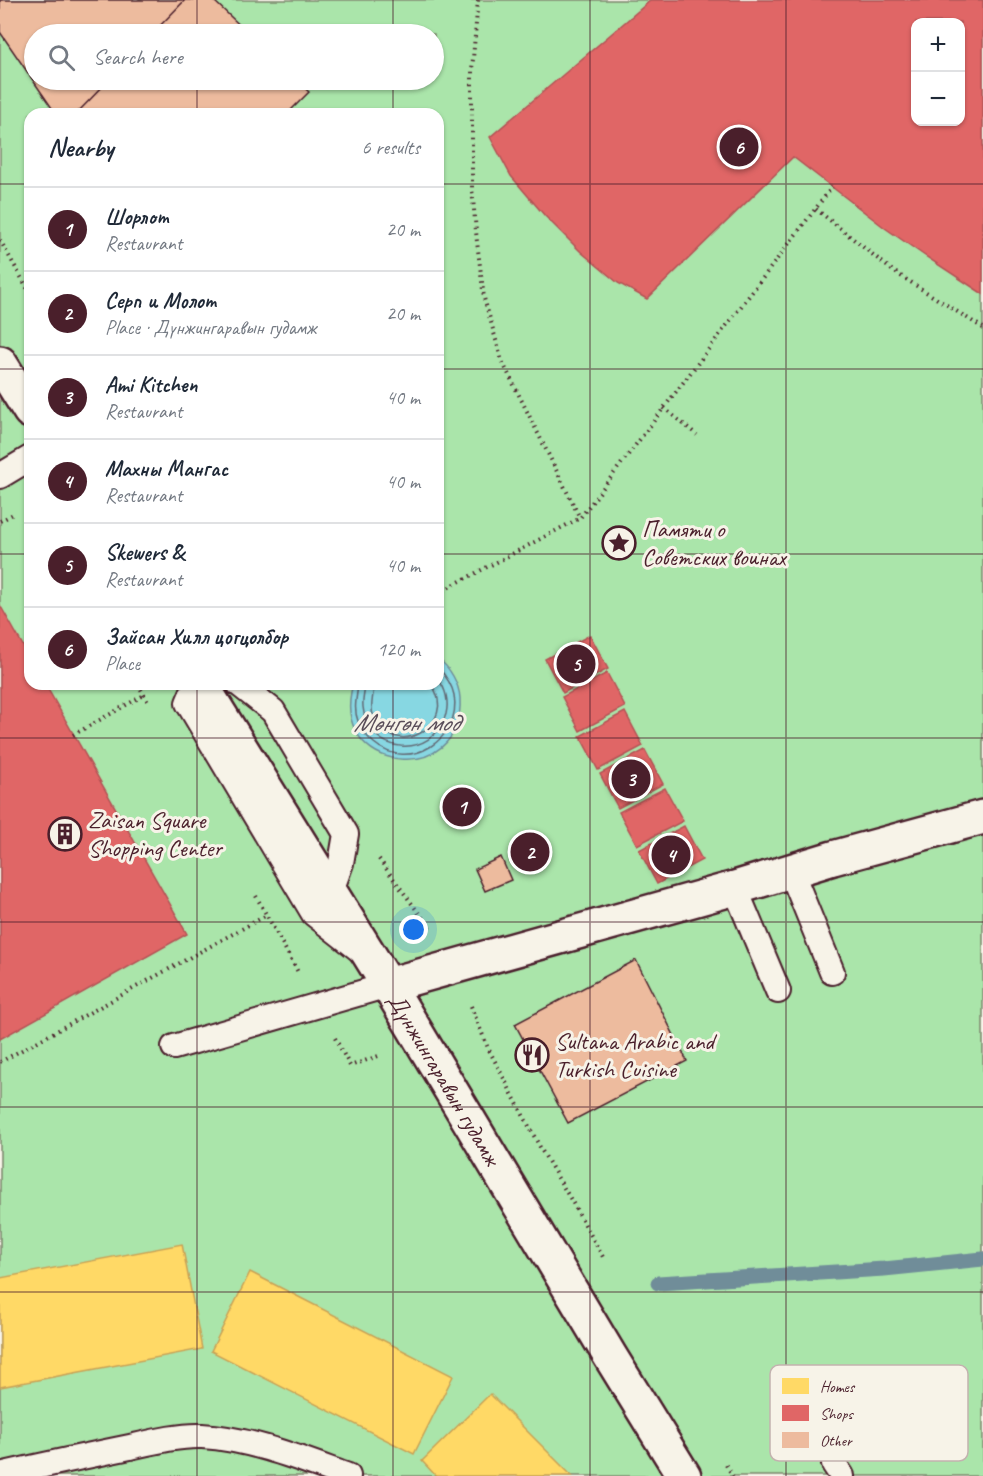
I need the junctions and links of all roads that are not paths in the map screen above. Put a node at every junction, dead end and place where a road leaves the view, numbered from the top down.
1 (1, 367) edge
2 (24, 402) edge
3 (24, 462) edge
4 (0, 476) edge
5 (193, 690) edge
6 (205, 690) edge
7 (247, 690) edge
8 (983, 817) edge
9 (790, 871) junction
10 (735, 888) junction
11 (331, 891) junction
12 (381, 972) junction
13 (832, 972) dead end
14 (778, 991) dead end
15 (174, 1047) dead end
16 (0, 1475) edge
17 (348, 1476) edge
18 (684, 1476) edge

1 - 2 main road
3 - 4 lane
5 - 12 lane
6 - 11 main road, Дүнжингаравын гудамж
7 - 11 lane
8 - 9 main road
9 - 10 main road
9 - 13 lane
10 - 12 main road
10 - 14 lane
11 - 12 main road, Дүнжингаравын гудамж
12 - 15 lane
12 - 18 main road, Дүнжингаравын гудамж
16 - 17 lane

